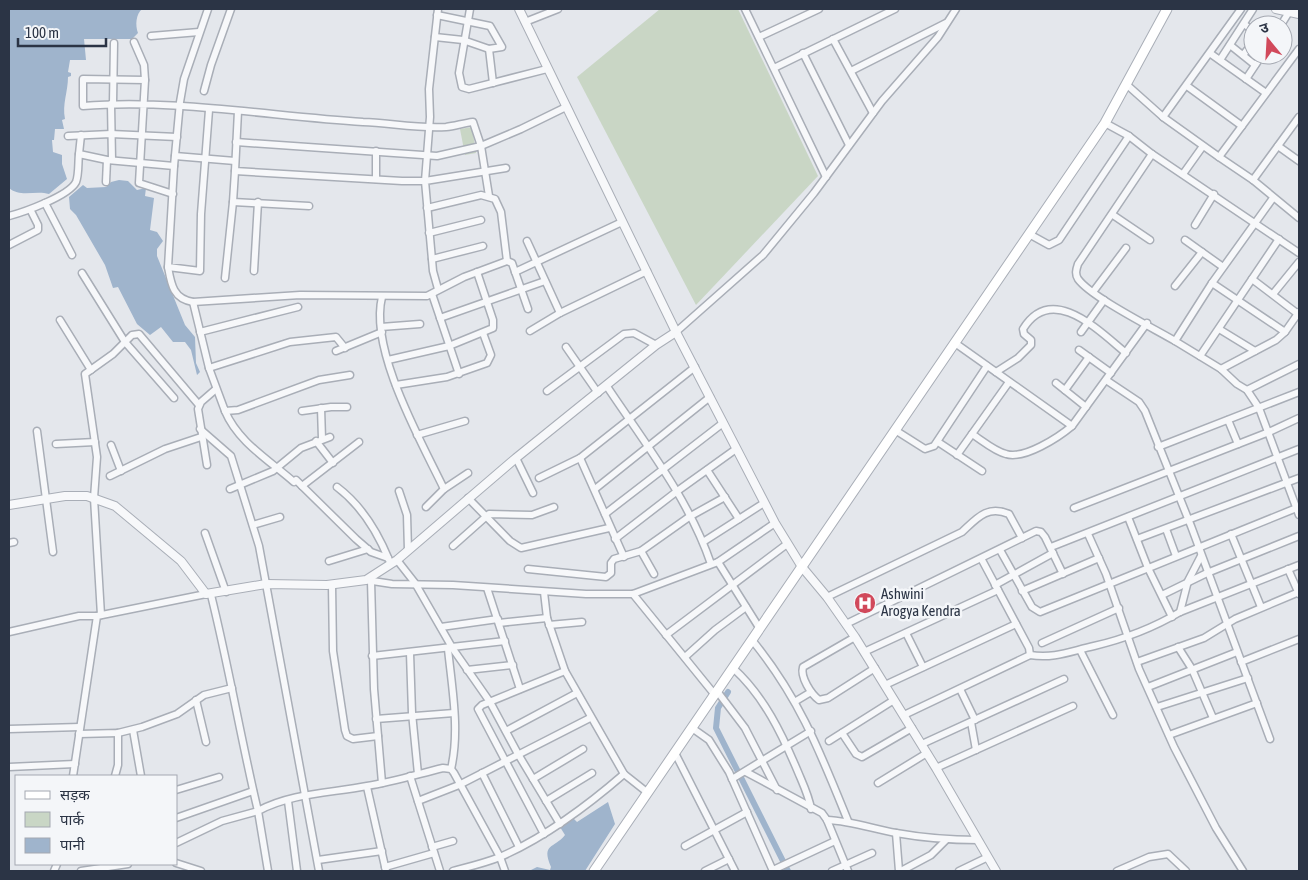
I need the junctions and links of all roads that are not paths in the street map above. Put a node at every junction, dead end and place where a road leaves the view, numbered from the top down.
1 (208, 9) edge
2 (231, 9) edge
3 (470, 9) edge
4 (519, 9) edge
5 (558, 9) edge
6 (745, 9) edge
7 (819, 9) edge
8 (895, 9) edge
9 (956, 9) edge
10 (1167, 9) edge
11 (1241, 9) edge
12 (1276, 9) edge
13 (887, 10) edge
14 (438, 12) edge
15 (1289, 12) junction
16 (1299, 14) edge
17 (1287, 15) edge
18 (466, 21) junction
19 (525, 22) junction
20 (947, 22) junction
21 (1243, 26) edge
22 (199, 32) junction
23 (151, 36) dead end
24 (435, 37) junction
25 (759, 37) junction
26 (833, 39) junction
27 (463, 40) junction
28 (134, 42) dead end
29 (114, 43) dead end
30 (1230, 45) junction
31 (489, 49) junction
32 (803, 53) junction
33 (1211, 54) junction
34 (1243, 55) edge
35 (1220, 60) junction
36 (1255, 65) edge
37 (1286, 65) edge
38 (774, 68) junction
39 (547, 69) junction
40 (850, 71) junction
41 (114, 78) junction
42 (1246, 79) junction
43 (144, 80) junction
44 (493, 83) junction
45 (1126, 84) junction
46 (1187, 86) junction
47 (204, 91) dead end
48 (1266, 93) junction
49 (112, 104) junction
50 (144, 104) junction
51 (180, 106) junction
52 (566, 107) junction
53 (209, 110) junction
54 (238, 111) junction
55 (873, 113) junction
56 (1163, 117) junction
57 (1299, 117) edge
58 (1105, 123) junction
59 (428, 126) junction
60 (1242, 126) junction
61 (111, 134) junction
62 (81, 135) junction
63 (68, 136) dead end
64 (143, 136) junction
65 (1129, 136) junction
66 (177, 137) junction
67 (236, 142) junction
68 (850, 145) junction
69 (481, 146) junction
70 (1204, 146) junction
71 (1278, 146) junction
72 (376, 151) junction
73 (79, 154) junction
74 (426, 154) junction
75 (1152, 154) junction
76 (175, 156) junction
77 (1219, 157) junction
78 (206, 158) junction
79 (110, 160) junction
80 (235, 161) junction
81 (1299, 161) edge
82 (140, 162) junction
83 (174, 166) junction
84 (506, 168) dead end
85 (235, 171) junction
86 (484, 172) junction
87 (1183, 174) junction
88 (826, 177) junction
89 (376, 179) junction
90 (1253, 180) junction
91 (425, 181) junction
92 (106, 182) dead end
93 (173, 194) junction
94 (1214, 194) junction
95 (489, 196) junction
96 (1273, 198) junction
97 (233, 202) junction
98 (258, 202) junction
99 (45, 203) junction
100 (309, 206) dead end
101 (427, 208) junction
102 (31, 211) junction
103 (1113, 215) junction
104 (9, 216) edge
105 (1299, 218) edge
106 (481, 220) dead end
107 (622, 222) junction
108 (1254, 224) junction
109 (1195, 225) dead end
110 (429, 233) junction
111 (1029, 234) junction
112 (1279, 239) junction
113 (1150, 240) dead end
114 (1185, 240) dead end
115 (527, 241) dead end
116 (9, 245) edge
117 (484, 246) dead end
118 (1126, 248) dead end
119 (1202, 252) junction
120 (1299, 253) edge
121 (72, 255) dead end
122 (432, 259) junction
123 (507, 261) junction
124 (1299, 262) edge
125 (537, 263) junction
126 (168, 267) junction
127 (1223, 267) junction
128 (254, 271) dead end
129 (647, 271) junction
130 (477, 272) junction
131 (515, 272) junction
132 (82, 273) dead end
133 (225, 278) dead end
134 (1252, 279) junction
135 (545, 282) junction
136 (1212, 283) junction
137 (1175, 286) dead end
138 (438, 289) junction
139 (521, 290) junction
140 (1093, 292) junction
141 (432, 294) junction
142 (1274, 294) junction
143 (382, 297) junction
144 (487, 300) junction
145 (1104, 300) junction
146 (1238, 300) junction
147 (193, 302) junction
148 (298, 307) dead end
149 (528, 309) dead end
150 (560, 313) junction
151 (1299, 313) edge
152 (440, 318) junction
153 (60, 320) dead end
154 (1088, 322) junction
155 (420, 324) dead end
156 (1147, 324) junction
157 (1219, 329) junction
158 (382, 330) junction
159 (530, 331) dead end
160 (200, 332) junction
161 (676, 332) junction
162 (1081, 332) dead end
163 (1285, 332) junction
164 (483, 334) junction
165 (1175, 341) junction
166 (125, 342) junction
167 (956, 343) junction
168 (656, 345) junction
169 (450, 346) junction
170 (566, 347) dead end
171 (345, 348) junction
172 (1080, 350) dead end
173 (336, 351) dead end
174 (1255, 351) junction
175 (1126, 353) junction
176 (1200, 356) junction
177 (1089, 357) junction
178 (388, 360) junction
179 (1299, 364) edge
180 (580, 366) junction
181 (987, 366) junction
182 (209, 368) junction
183 (695, 368) junction
184 (1221, 369) junction
185 (91, 370) junction
186 (996, 372) junction
187 (1111, 373) junction
188 (459, 374) junction
189 (350, 375) dead end
190 (1106, 380) junction
191 (1009, 382) junction
192 (1056, 383) dead end
193 (396, 385) junction
194 (606, 385) junction
195 (1065, 390) junction
196 (1247, 390) junction
197 (546, 391) dead end
198 (212, 392) junction
199 (1299, 392) edge
200 (598, 393) junction
201 (710, 397) junction
202 (174, 398) dead end
203 (200, 406) junction
204 (347, 407) dead end
205 (1086, 407) junction
206 (321, 408) junction
207 (1260, 408) junction
208 (225, 411) junction
209 (302, 411) dead end
210 (1299, 418) edge
211 (630, 420) junction
212 (1228, 420) junction
213 (465, 421) dead end
214 (723, 423) junction
215 (1072, 426) junction
216 (200, 429) junction
217 (37, 430) dead end
218 (895, 430) junction
219 (1269, 432) junction
220 (972, 434) junction
221 (417, 435) junction
222 (330, 437) dead end
223 (201, 438) junction
224 (319, 440) junction
225 (95, 442) junction
226 (360, 442) dead end
227 (938, 442) junction
228 (56, 444) dead end
229 (1238, 444) junction
230 (111, 445) dead end
231 (648, 446) junction
232 (1158, 447) junction
233 (736, 449) junction
234 (1299, 449) edge
235 (957, 455) junction
236 (516, 458) junction
237 (580, 458) junction
238 (1279, 458) junction
239 (333, 463) junction
240 (207, 465) dead end
241 (279, 467) junction
242 (662, 469) junction
243 (707, 470) junction
244 (121, 471) junction
245 (982, 471) dead end
246 (1168, 471) junction
247 (468, 474) dead end
248 (110, 476) dead end
249 (540, 478) dead end
250 (1299, 478) edge
251 (1288, 482) junction
252 (241, 485) junction
253 (302, 486) junction
254 (337, 488) dead end
255 (230, 489) dead end
256 (444, 489) junction
257 (595, 489) junction
258 (399, 491) dead end
259 (676, 492) junction
260 (533, 493) dead end
261 (1178, 496) junction
262 (47, 498) junction
263 (94, 498) junction
264 (468, 498) junction
265 (725, 498) junction
266 (764, 503) junction
267 (9, 505) edge
268 (426, 507) dead end
269 (554, 507) dead end
270 (1074, 508) dead end
271 (1298, 510) edge
272 (605, 514) junction
273 (486, 516) junction
274 (280, 517) dead end
275 (689, 517) junction
276 (1128, 517) junction
277 (739, 519) junction
278 (1189, 521) junction
279 (775, 523) junction
280 (254, 525) junction
281 (609, 528) junction
282 (1166, 529) junction
283 (204, 533) dead end
284 (1088, 534) junction
285 (1231, 534) junction
286 (1299, 536) edge
287 (1022, 538) junction
288 (615, 539) junction
289 (1137, 539) junction
290 (703, 542) junction
291 (787, 544) junction
292 (452, 546) dead end
293 (1198, 546) junction
294 (368, 549) junction
295 (408, 550) junction
296 (641, 550) junction
297 (1000, 550) junction
298 (1052, 550) junction
299 (53, 552) dead end
300 (1176, 556) junction
301 (1201, 556) junction
302 (624, 557) junction
303 (1099, 558) junction
304 (1241, 559) junction
305 (982, 560) junction
306 (329, 561) dead end
307 (392, 561) junction
308 (715, 563) junction
309 (1299, 565) edge
310 (802, 567) junction
311 (1148, 568) junction
312 (528, 569) dead end
313 (1288, 569) junction
314 (1207, 572) junction
315 (654, 574) dead end
316 (1014, 574) junction
317 (1062, 574) junction
318 (368, 581) junction
319 (1188, 581) junction
320 (415, 583) junction
321 (266, 584) junction
322 (332, 584) junction
323 (1110, 584) junction
324 (1252, 585) junction
325 (733, 586) junction
326 (486, 588) junction
327 (997, 588) junction
328 (1022, 591) junction
329 (226, 592) junction
330 (544, 592) junction
331 (1299, 593) edge
332 (633, 594) junction
333 (208, 595) junction
334 (1162, 595) junction
335 (827, 597) junction
336 (1216, 598) junction
337 (746, 607) junction
338 (1261, 607) junction
339 (1119, 608) junction
340 (1180, 612) junction
341 (99, 615) junction
342 (1172, 617) junction
343 (498, 621) junction
344 (548, 621) junction
345 (582, 622) dead end
346 (846, 624) junction
347 (1016, 624) junction
348 (1226, 624) junction
349 (441, 627) junction
350 (760, 629) junction
351 (9, 632) edge
352 (906, 633) junction
353 (666, 635) junction
354 (1128, 636) junction
355 (855, 637) junction
356 (1299, 639) edge
357 (752, 640) junction
358 (505, 641) junction
359 (1042, 643) dead end
360 (1178, 647) junction
361 (451, 649) junction
362 (1080, 650) junction
363 (864, 652) junction
364 (1238, 652) junction
365 (410, 653) junction
366 (1030, 655) junction
367 (372, 656) junction
368 (685, 657) junction
369 (1137, 662) junction
370 (1241, 662) junction
371 (513, 665) junction
372 (923, 667) junction
373 (733, 668) junction
374 (875, 668) junction
375 (1192, 668) junction
376 (467, 670) junction
377 (565, 671) junction
378 (1248, 678) junction
379 (1064, 679) dead end
380 (885, 685) junction
381 (1148, 687) junction
382 (232, 688) junction
383 (520, 689) junction
384 (960, 689) junction
385 (811, 692) junction
386 (1203, 692) junction
387 (577, 693) junction
388 (718, 695) junction
389 (196, 700) junction
390 (894, 700) junction
391 (490, 702) junction
392 (796, 702) junction
393 (1257, 703) junction
394 (1073, 706) dead end
395 (1157, 707) junction
396 (454, 713) junction
397 (904, 715) junction
398 (1113, 715) dead end
399 (412, 716) junction
400 (590, 718) junction
401 (1213, 718) junction
402 (376, 719) junction
403 (973, 721) junction
404 (692, 728) junction
405 (912, 728) junction
406 (9, 729) edge
407 (133, 730) junction
408 (79, 731) junction
409 (506, 731) junction
410 (811, 731) junction
411 (118, 733) junction
412 (842, 733) junction
413 (1169, 735) junction
414 (378, 736) junction
415 (1270, 739) dead end
416 (829, 741) dead end
417 (206, 742) dead end
418 (922, 744) junction
419 (787, 746) junction
420 (583, 749) dead end
421 (976, 750) junction
422 (675, 753) junction
423 (927, 753) junction
424 (518, 754) junction
425 (764, 761) junction
426 (504, 762) junction
427 (75, 764) junction
428 (9, 767) edge
429 (936, 768) junction
430 (451, 769) junction
431 (482, 773) junction
432 (592, 773) dead end
433 (745, 773) junction
434 (624, 774) junction
435 (73, 775) edge
436 (115, 775) edge
437 (140, 775) edge
438 (414, 775) junction
439 (219, 777) dead end
440 (733, 778) junction
441 (533, 779) junction
442 (382, 783) junction
443 (878, 783) dead end
444 (459, 785) junction
445 (367, 786) junction
446 (178, 789) edge
447 (777, 790) junction
448 (253, 791) junction
449 (648, 793) junction
450 (305, 796) junction
451 (288, 800) junction
452 (418, 801) junction
453 (546, 801) junction
454 (811, 809) junction
455 (258, 811) junction
456 (746, 812) junction
457 (178, 817) edge
458 (827, 820) junction
459 (848, 821) junction
460 (560, 824) junction
461 (714, 830) junction
462 (896, 833) junction
463 (544, 834) junction
464 (946, 840) junction
465 (978, 840) junction
466 (452, 841) dead end
467 (835, 841) junction
468 (178, 842) edge
469 (685, 846) dead end
470 (519, 847) junction
471 (382, 850) junction
472 (433, 850) junction
473 (872, 853) dead end
474 (500, 856) junction
475 (986, 858) junction
476 (729, 859) junction
477 (318, 860) junction
478 (178, 864) edge
479 (121, 865) edge
480 (847, 868) edge
481 (977, 868) edge
482 (386, 869) edge
483 (773, 870) edge
484 (81, 871) edge
485 (200, 871) edge
486 (268, 871) edge
487 (297, 871) edge
488 (319, 871) edge
489 (440, 871) edge
490 (453, 871) edge
491 (505, 871) edge
492 (594, 871) edge
493 (705, 871) edge
494 (735, 871) edge
495 (832, 871) edge
496 (900, 871) edge
497 (959, 871) edge
498 (996, 871) edge
499 (1117, 871) edge
500 (1186, 871) edge
501 (1243, 871) edge

1 - 22 street
2 - 47 street
3 - 18 street
4 - 19 street
5 - 19 street
6 - 25 street
7 - 25 street
8 - 13 street
9 - 20 street
10 - 45 main road
11 - 33 street
12 - 15 street
13 - 26 street
14 - 18 street
14 - 24 street
15 - 16 street
15 - 17 street
18 - 27 street
18 - 31 street
19 - 39 street
20 - 40 street
20 - 55 street
21 - 30 street
22 - 23 street
22 - 51 street
24 - 27 street
24 - 59 street
25 - 38 street
26 - 32 street
26 - 40 street
27 - 31 street
27 - 44 street
28 - 43 street
29 - 41 street
30 - 34 street
30 - 35 street
31 - 44 street
32 - 38 street
32 - 68 street
33 - 35 street
33 - 46 street
35 - 42 street
36 - 42 street
37 - 48 street
38 - 88 street
39 - 44 street
39 - 52 street
40 - 55 street
41 - 43 street
41 - 49 street
41 - 49 street
42 - 48 street
43 - 50 street
45 - 56 street
45 - 58 main road
46 - 56 street
46 - 60 street
48 - 60 street
49 - 50 street
49 - 61 street
50 - 51 street
50 - 64 street
51 - 53 street
51 - 66 street
52 - 69 street
52 - 107 street
53 - 54 street
53 - 78 street
54 - 59 street
54 - 67 street
55 - 68 street
56 - 70 street
57 - 71 street
58 - 65 street
58 - 111 main road
59 - 69 street
59 - 74 street
60 - 77 street
61 - 62 street
61 - 64 street
61 - 79 street
62 - 63 street
62 - 73 street
64 - 66 street
64 - 82 street
65 - 75 street
65 - 111 street
66 - 76 street
67 - 72 street
67 - 80 street
68 - 88 street
69 - 74 street
69 - 86 street
70 - 77 street
70 - 87 street
71 - 81 street
71 - 90 street
72 - 74 street
72 - 89 street
73 - 79 street
73 - 99 street
74 - 91 street
75 - 87 street
75 - 103 street
76 - 78 street
76 - 83 street
77 - 90 street
78 - 80 street
78 - 126 street
79 - 82 street
79 - 92 street
80 - 85 street
82 - 83 street
82 - 93 street
83 - 93 street
84 - 86 street
85 - 89 street
85 - 97 street
86 - 91 street
86 - 95 street
87 - 94 street
88 - 161 street
89 - 91 street
90 - 96 street
91 - 101 street
93 - 126 street
94 - 108 street
94 - 109 street
95 - 101 street
95 - 123 street
96 - 105 street
96 - 108 street
97 - 98 street
97 - 133 street
98 - 100 street
98 - 128 street
99 - 102 street
99 - 121 street
101 - 110 street
102 - 104 street
102 - 116 street
103 - 113 street
103 - 140 street
106 - 110 street
107 - 125 street
107 - 129 street
108 - 112 street
108 - 127 street
110 - 122 street
111 - 167 main road
112 - 120 street
112 - 134 street
114 - 119 street
115 - 125 street
117 - 122 street
118 - 140 street
119 - 127 street
119 - 137 street
122 - 138 street
123 - 130 street
123 - 131 street
124 - 142 street
125 - 131 street
125 - 135 street
126 - 147 street
127 - 136 street
129 - 150 street
129 - 161 street
130 - 138 street
130 - 144 street
131 - 139 street
132 - 166 street
134 - 142 street
134 - 146 street
135 - 139 street
135 - 150 street
136 - 146 street
136 - 165 street
138 - 141 street
139 - 144 street
139 - 149 street
140 - 145 street
141 - 143 street
141 - 152 street
142 - 151 street
143 - 147 street
143 - 158 street
144 - 152 street
144 - 164 street
145 - 154 street
145 - 156 street
146 - 157 street
146 - 163 street
147 - 160 street
148 - 160 street
150 - 159 street
151 - 163 street
152 - 169 street
153 - 185 street
154 - 162 street
154 - 175 street
154 - 186 street
155 - 158 street
156 - 165 street
156 - 175 street
157 - 174 street
157 - 176 street
158 - 171 street
158 - 178 street
160 - 182 street
161 - 168 street
161 - 183 street
163 - 174 street
164 - 169 street
164 - 188 street
165 - 176 street
166 - 185 street
166 - 202 street
166 - 203 street
167 - 181 street
167 - 218 main road
168 - 180 street
168 - 194 street
169 - 178 street
169 - 188 street
170 - 180 street
171 - 173 street
171 - 182 street
172 - 177 street
174 - 184 street
175 - 187 street
176 - 184 street
177 - 187 street
177 - 195 street
178 - 193 street
179 - 196 street
180 - 197 street
180 - 200 street
181 - 186 street
181 - 227 street
182 - 198 street
183 - 201 street
183 - 211 street
184 - 196 street
185 - 225 street
186 - 191 street
187 - 190 street
188 - 193 street
189 - 208 street
190 - 205 street
190 - 232 street
191 - 215 street
191 - 220 street
192 - 195 street
193 - 221 street
194 - 200 street
194 - 211 street
195 - 205 street
196 - 207 street
198 - 203 street
198 - 208 street
199 - 207 street
200 - 236 street
201 - 214 street
201 - 231 street
203 - 216 street
204 - 206 street
205 - 215 street
206 - 209 street
206 - 224 street
207 - 212 street
207 - 219 street
208 - 241 street
210 - 219 street
211 - 231 street
211 - 237 street
212 - 229 street
212 - 232 street
213 - 221 street
214 - 233 street
214 - 242 street
215 - 220 street
216 - 223 street
216 - 252 street
217 - 262 street
218 - 227 street
218 - 310 main road
219 - 229 street
219 - 238 street
220 - 235 street
221 - 256 street
222 - 224 street
223 - 240 street
223 - 244 street
224 - 239 street
224 - 241 street
225 - 228 street
225 - 263 street
226 - 239 street
227 - 235 street
229 - 246 street
230 - 244 street
231 - 242 street
231 - 257 street
232 - 246 street
233 - 243 street
233 - 266 street
234 - 238 street
235 - 245 street
236 - 260 street
236 - 264 street
237 - 249 street
237 - 257 street
238 - 251 street
238 - 261 street
239 - 253 street
241 - 252 street
241 - 253 street
242 - 259 street
242 - 272 street
243 - 259 street
243 - 265 street
244 - 248 street
246 - 261 street
246 - 270 street
247 - 256 street
250 - 251 street
251 - 271 street
251 - 278 street
252 - 255 street
252 - 280 street
253 - 294 street
254 - 307 street
256 - 268 street
257 - 272 street
258 - 295 street
259 - 275 street
259 - 288 street
261 - 276 street
261 - 278 street
262 - 263 street
262 - 267 street
262 - 299 street
263 - 333 street
263 - 341 street
264 - 273 street
264 - 295 street
265 - 275 street
265 - 277 street
266 - 277 street
266 - 279 street
269 - 273 street
271 - 285 street
272 - 281 street
273 - 281 street
273 - 292 street
274 - 280 street
275 - 290 street
275 - 296 street
276 - 284 street
276 - 289 street
277 - 290 street
278 - 282 street
278 - 293 street
279 - 291 street
279 - 308 street
280 - 321 street
281 - 288 street
282 - 289 street
282 - 300 street
283 - 329 street
284 - 298 street
284 - 303 street
285 - 293 street
285 - 304 street
286 - 304 street
287 - 297 street
287 - 298 street
287 - 335 street
288 - 302 street
289 - 311 street
290 - 308 street
291 - 310 street
291 - 325 street
293 - 300 street
293 - 301 street
294 - 306 street
294 - 307 street
295 - 307 street
296 - 302 street
296 - 315 street
297 - 305 street
297 - 316 street
298 - 316 street
298 - 317 street
300 - 311 street
301 - 314 street
301 - 319 street
302 - 312 street
303 - 317 street
303 - 323 street
304 - 314 street
304 - 324 street
305 - 327 street
305 - 346 street
307 - 318 street
307 - 320 street
308 - 325 street
308 - 332 street
309 - 313 street
310 - 335 street
310 - 350 main road
311 - 323 street
311 - 334 street
313 - 324 street
313 - 331 street
314 - 319 street
314 - 336 street
316 - 327 street
316 - 328 street
317 - 328 street
318 - 320 street
318 - 322 street
318 - 367 street
319 - 334 street
319 - 340 street
320 - 326 street
320 - 349 street
321 - 322 street
321 - 329 street
321 - 450 street
322 - 414 street
323 - 328 street
323 - 339 street
324 - 336 street
324 - 338 street
325 - 337 street
325 - 353 street
326 - 330 street
326 - 343 street
327 - 347 street
327 - 352 street
329 - 333 street
330 - 332 street
330 - 344 street
331 - 338 street
332 - 353 street
333 - 341 street
333 - 382 street
334 - 342 street
335 - 346 street
336 - 340 street
336 - 348 street
337 - 350 street
337 - 368 street
338 - 348 street
339 - 354 street
339 - 359 street
340 - 342 street
341 - 351 street
341 - 408 street
342 - 354 street
343 - 344 street
343 - 349 street
343 - 358 street
344 - 345 street
344 - 377 street
346 - 355 street
347 - 366 street
347 - 372 street
348 - 360 street
348 - 364 street
349 - 361 street
350 - 357 main road
352 - 363 street
352 - 372 street
353 - 368 street
354 - 362 street
354 - 369 street
355 - 363 street
355 - 385 street
356 - 370 street
357 - 373 main road
357 - 392 street
358 - 361 street
358 - 371 street
360 - 369 street
360 - 375 street
361 - 365 street
361 - 376 street
361 - 396 street
362 - 366 street
362 - 398 street
363 - 374 street
364 - 370 street
364 - 375 street
365 - 367 street
365 - 399 street
366 - 384 street
367 - 402 street
368 - 388 street
369 - 381 street
370 - 378 street
371 - 376 street
371 - 383 street
372 - 380 street
373 - 388 main road
373 - 419 street
374 - 380 street
374 - 385 street
375 - 381 street
375 - 386 street
376 - 391 street
377 - 383 street
377 - 387 street
378 - 386 street
378 - 393 street
379 - 403 street
380 - 390 street
381 - 395 street
382 - 389 street
382 - 448 street
383 - 391 street
384 - 397 street
384 - 403 street
385 - 392 street
386 - 395 street
386 - 401 street
387 - 400 street
387 - 409 street
388 - 404 main road
388 - 425 street
389 - 407 street
389 - 417 street
390 - 397 street
390 - 412 street
391 - 409 street
391 - 426 street
392 - 410 street
393 - 401 street
393 - 415 street
394 - 421 street
395 - 413 street
396 - 399 street
396 - 430 street
397 - 405 street
399 - 402 street
399 - 438 street
400 - 424 street
400 - 434 street
401 - 413 street
402 - 414 street
403 - 418 street
403 - 421 street
404 - 422 main road
404 - 440 street
405 - 412 street
405 - 418 street
406 - 408 street
407 - 411 street
407 - 437 street
408 - 411 street
408 - 427 street
409 - 424 street
410 - 419 street
410 - 459 street
411 - 436 street
412 - 416 street
413 - 501 street
414 - 442 street
418 - 423 street
419 - 425 street
419 - 454 street
420 - 441 street
421 - 429 street
422 - 449 main road
422 - 461 street
423 - 429 street
423 - 443 street
424 - 426 street
424 - 441 street
425 - 433 street
425 - 447 street
426 - 431 street
426 - 463 street
427 - 428 street
427 - 435 street
429 - 465 street
430 - 438 street
430 - 444 street
431 - 444 street
431 - 470 street
432 - 453 street
433 - 440 street
433 - 447 street
434 - 449 street
434 - 460 street
438 - 442 street
438 - 452 street
439 - 446 street
440 - 456 street
441 - 453 street
442 - 445 street
444 - 452 street
444 - 474 street
445 - 450 street
445 - 471 street
447 - 454 street
448 - 455 street
448 - 457 street
449 - 492 main road
450 - 451 street
450 - 477 street
451 - 455 street
451 - 487 street
452 - 472 street
453 - 460 street
454 - 458 street
455 - 468 street
455 - 486 street
456 - 461 street
456 - 483 street
458 - 459 street
458 - 467 street
459 - 462 street
460 - 463 street
461 - 469 street
461 - 476 street
462 - 464 street
462 - 496 street
463 - 470 street
464 - 465 street
464 - 496 street
465 - 475 street
466 - 472 street
467 - 480 street
467 - 483 street
470 - 474 street
471 - 477 street
471 - 482 street
472 - 482 street
472 - 489 street
473 - 480 street
474 - 490 street
474 - 491 street
475 - 481 street
475 - 498 street
476 - 493 street
476 - 494 street
477 - 488 street
478 - 485 street
479 - 484 street
480 - 495 street
481 - 497 street
499 - 500 street

